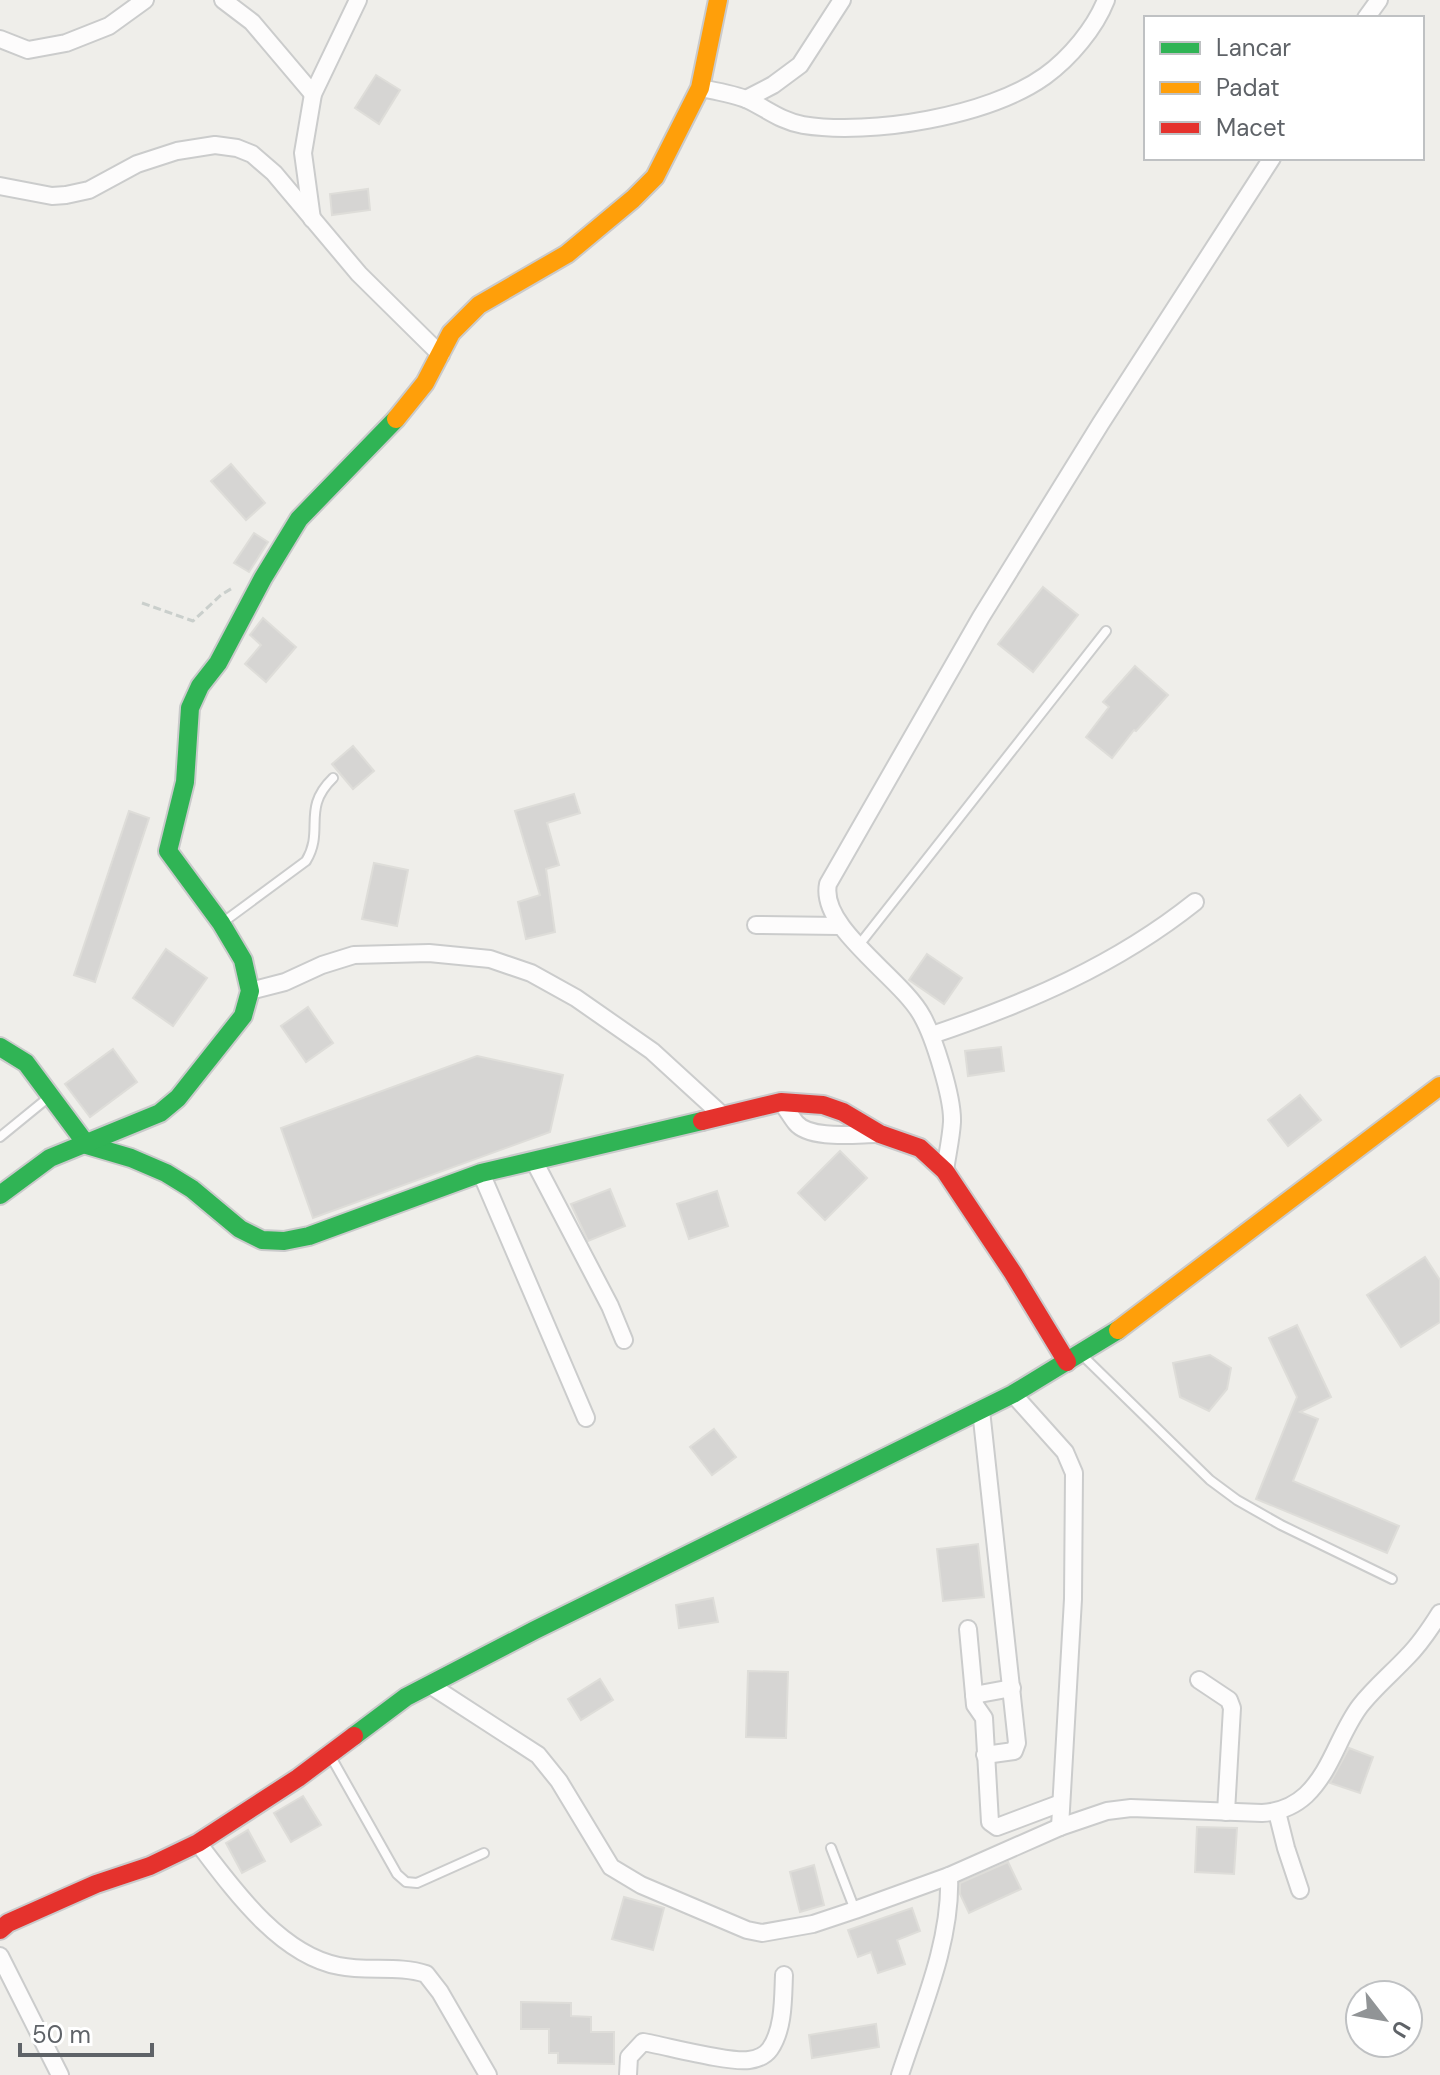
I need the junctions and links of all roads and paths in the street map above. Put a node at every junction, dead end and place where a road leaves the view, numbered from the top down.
1 (145, 0) edge
2 (223, 0) edge
3 (358, 0) edge
4 (718, 0) edge
5 (842, 0) edge
6 (1106, 0) edge
7 (0, 39) edge
8 (700, 88) junction
9 (313, 94) junction
10 (746, 99) junction
11 (1271, 160) edge
12 (0, 186) edge
13 (312, 220) junction
14 (441, 355) junction
15 (263, 578) junction
16 (142, 603) dead end
17 (1106, 631) dead end
18 (333, 778) dead end
19 (1195, 902) dead end
20 (221, 923) junction
21 (756, 925) dead end
22 (839, 926) junction
23 (859, 945) junction
24 (250, 991) junction
25 (932, 1035) junction
26 (0, 1047) edge
27 (1440, 1086) edge
28 (51, 1096) junction
29 (781, 1102) junction
30 (723, 1116) junction
31 (880, 1134) junction
32 (0, 1137) edge
33 (87, 1145) junction
34 (534, 1161) junction
35 (945, 1171) junction
36 (481, 1173) junction
37 (0, 1195) edge
38 (624, 1340) dead end
39 (1074, 1358) junction
40 (1013, 1394) junction
41 (981, 1410) junction
42 (586, 1418) dead end
43 (1392, 1579) dead end
44 (1440, 1613) edge
45 (968, 1629) dead end
46 (1199, 1680) dead end
47 (430, 1685) junction
48 (1012, 1688) junction
49 (974, 1695) junction
50 (329, 1753) junction
51 (985, 1755) junction
52 (1061, 1803) junction
53 (1226, 1812) junction
54 (1277, 1812) junction
55 (1060, 1827) junction
56 (198, 1843) junction
57 (831, 1848) dead end
58 (484, 1853) dead end
59 (949, 1876) junction
60 (1300, 1890) dead end
61 (855, 1910) junction
62 (0, 1930) edge
63 (0, 1956) edge
64 (784, 1975) dead end
65 (60, 2075) edge
66 (488, 2075) edge
67 (628, 2075) edge
68 (900, 2075) edge

1 - 7 street
2 - 9 street
3 - 9 street
4 - 8 street
5 - 10 street
6 - 10 street
8 - 10 street
8 - 14 street
9 - 13 street
11 - 22 street
12 - 13 street
13 - 14 street
14 - 15 street
15 - 16 path
15 - 20 street
17 - 23 lane
18 - 20 lane
19 - 25 street
20 - 24 street
21 - 22 street
22 - 23 street
23 - 25 street
24 - 30 street
24 - 33 street
25 - 35 street
26 - 28 street
27 - 39 street
28 - 32 lane
28 - 33 street
29 - 30 street
29 - 31 street
29 - 31 street
30 - 34 street
31 - 35 street
33 - 36 street
33 - 37 street
34 - 36 street
34 - 38 street
35 - 39 street
36 - 42 street
39 - 40 street
39 - 43 lane
40 - 41 street
40 - 52 street
41 - 47 street
41 - 48 street
44 - 54 street
45 - 49 street
46 - 53 street
47 - 50 street
47 - 61 street
48 - 49 street
48 - 51 street
49 - 51 street
50 - 56 street
50 - 58 lane
51 - 52 street
52 - 55 street
53 - 54 street
53 - 55 street
54 - 60 street
55 - 59 street
56 - 62 street
56 - 66 street
57 - 61 lane
59 - 61 street
59 - 68 street
63 - 65 street
64 - 67 street

